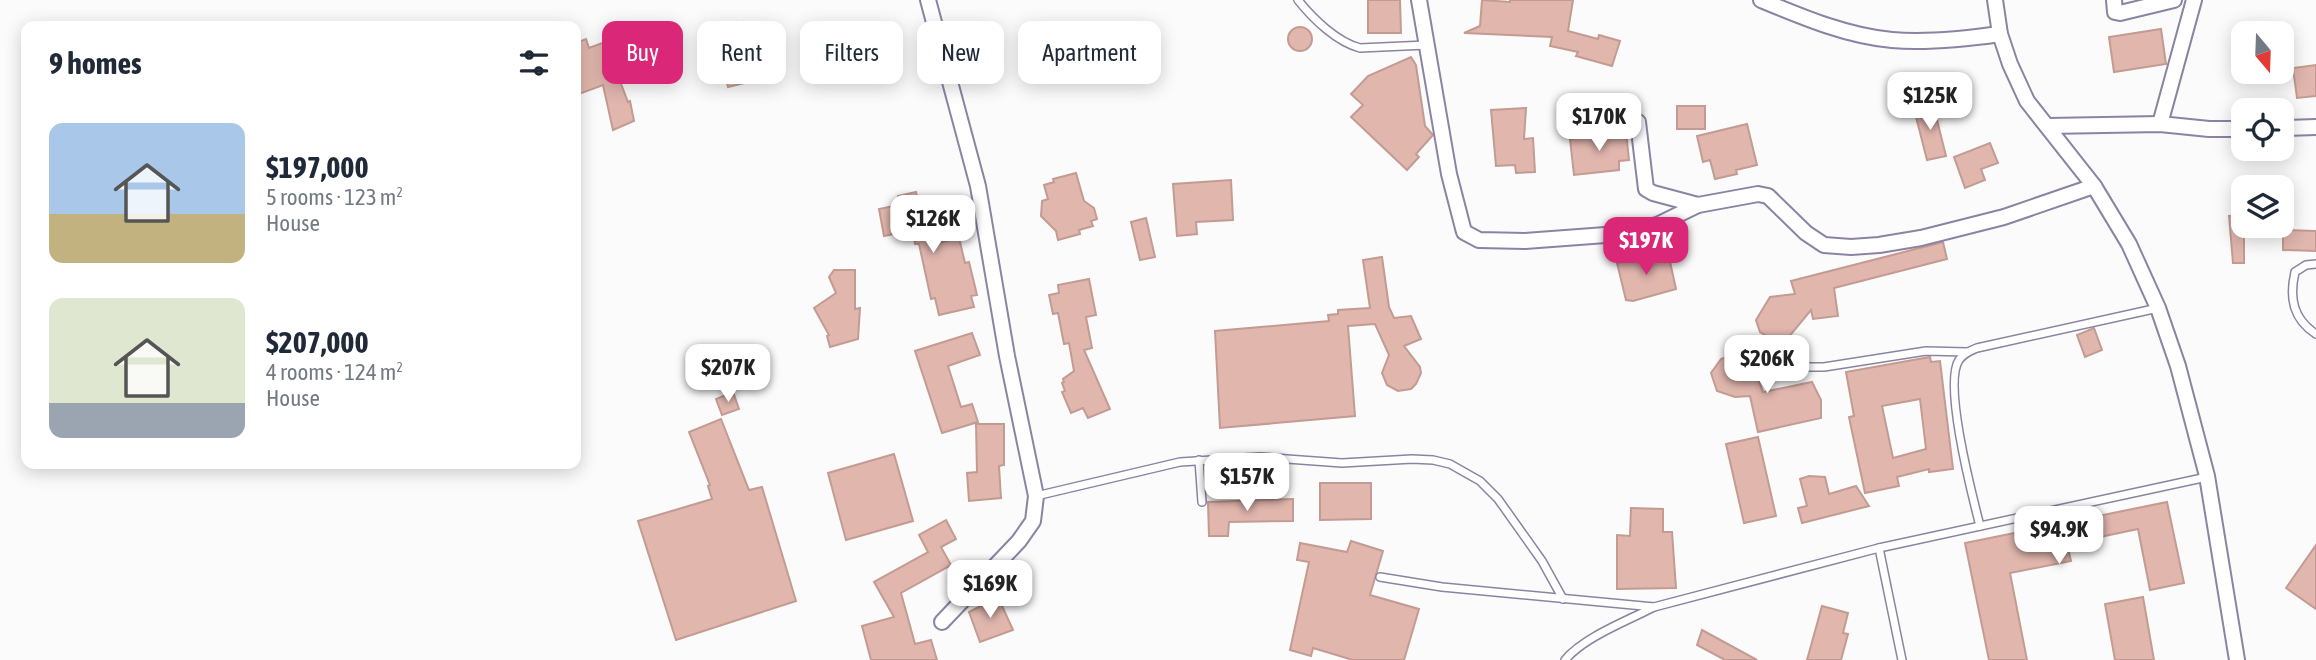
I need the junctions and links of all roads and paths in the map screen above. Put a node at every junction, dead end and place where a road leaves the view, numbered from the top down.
1 (928, 0) edge
2 (1298, 0) edge
3 (1419, 0) edge
4 (1761, 0) edge
5 (1995, 0) edge
6 (2114, 0) edge
7 (2174, 0) edge
8 (2194, 0) edge
9 (2000, 34) junction
10 (1426, 45) junction
11 (1638, 122) dead end
12 (2160, 124) junction
13 (2048, 126) junction
14 (2316, 127) edge
15 (2294, 128) edge
16 (2231, 129) edge
17 (2094, 186) junction
18 (1698, 205) junction
19 (2316, 264) edge
20 (2158, 308) junction
21 (2316, 334) edge
22 (1967, 352) junction
23 (1770, 359) dead end
24 (1199, 460) junction
25 (2207, 477) junction
26 (1036, 496) junction
27 (1202, 502) dead end
28 (1980, 526) junction
29 (1879, 548) junction
30 (1380, 577) dead end
31 (1563, 599) junction
32 (1654, 607) junction
33 (942, 622) dead end
34 (1565, 660) edge
35 (1902, 660) edge
36 (2236, 660) edge

1 - 26 street
2 - 10 lane
3 - 10 street
4 - 9 street
5 - 9 street
6 - 7 street
8 - 12 street
9 - 13 street
10 - 18 street
11 - 18 street
12 - 13 street
12 - 16 street
13 - 17 street
14 - 15 street
17 - 18 street
17 - 20 street
19 - 21 lane
20 - 22 lane
20 - 25 street
22 - 23 lane
22 - 28 lane
24 - 26 lane
24 - 27 lane
24 - 31 lane
25 - 28 lane
25 - 36 street
26 - 33 street
28 - 29 lane
29 - 32 lane
29 - 35 lane
30 - 31 lane
31 - 32 lane
32 - 34 lane

